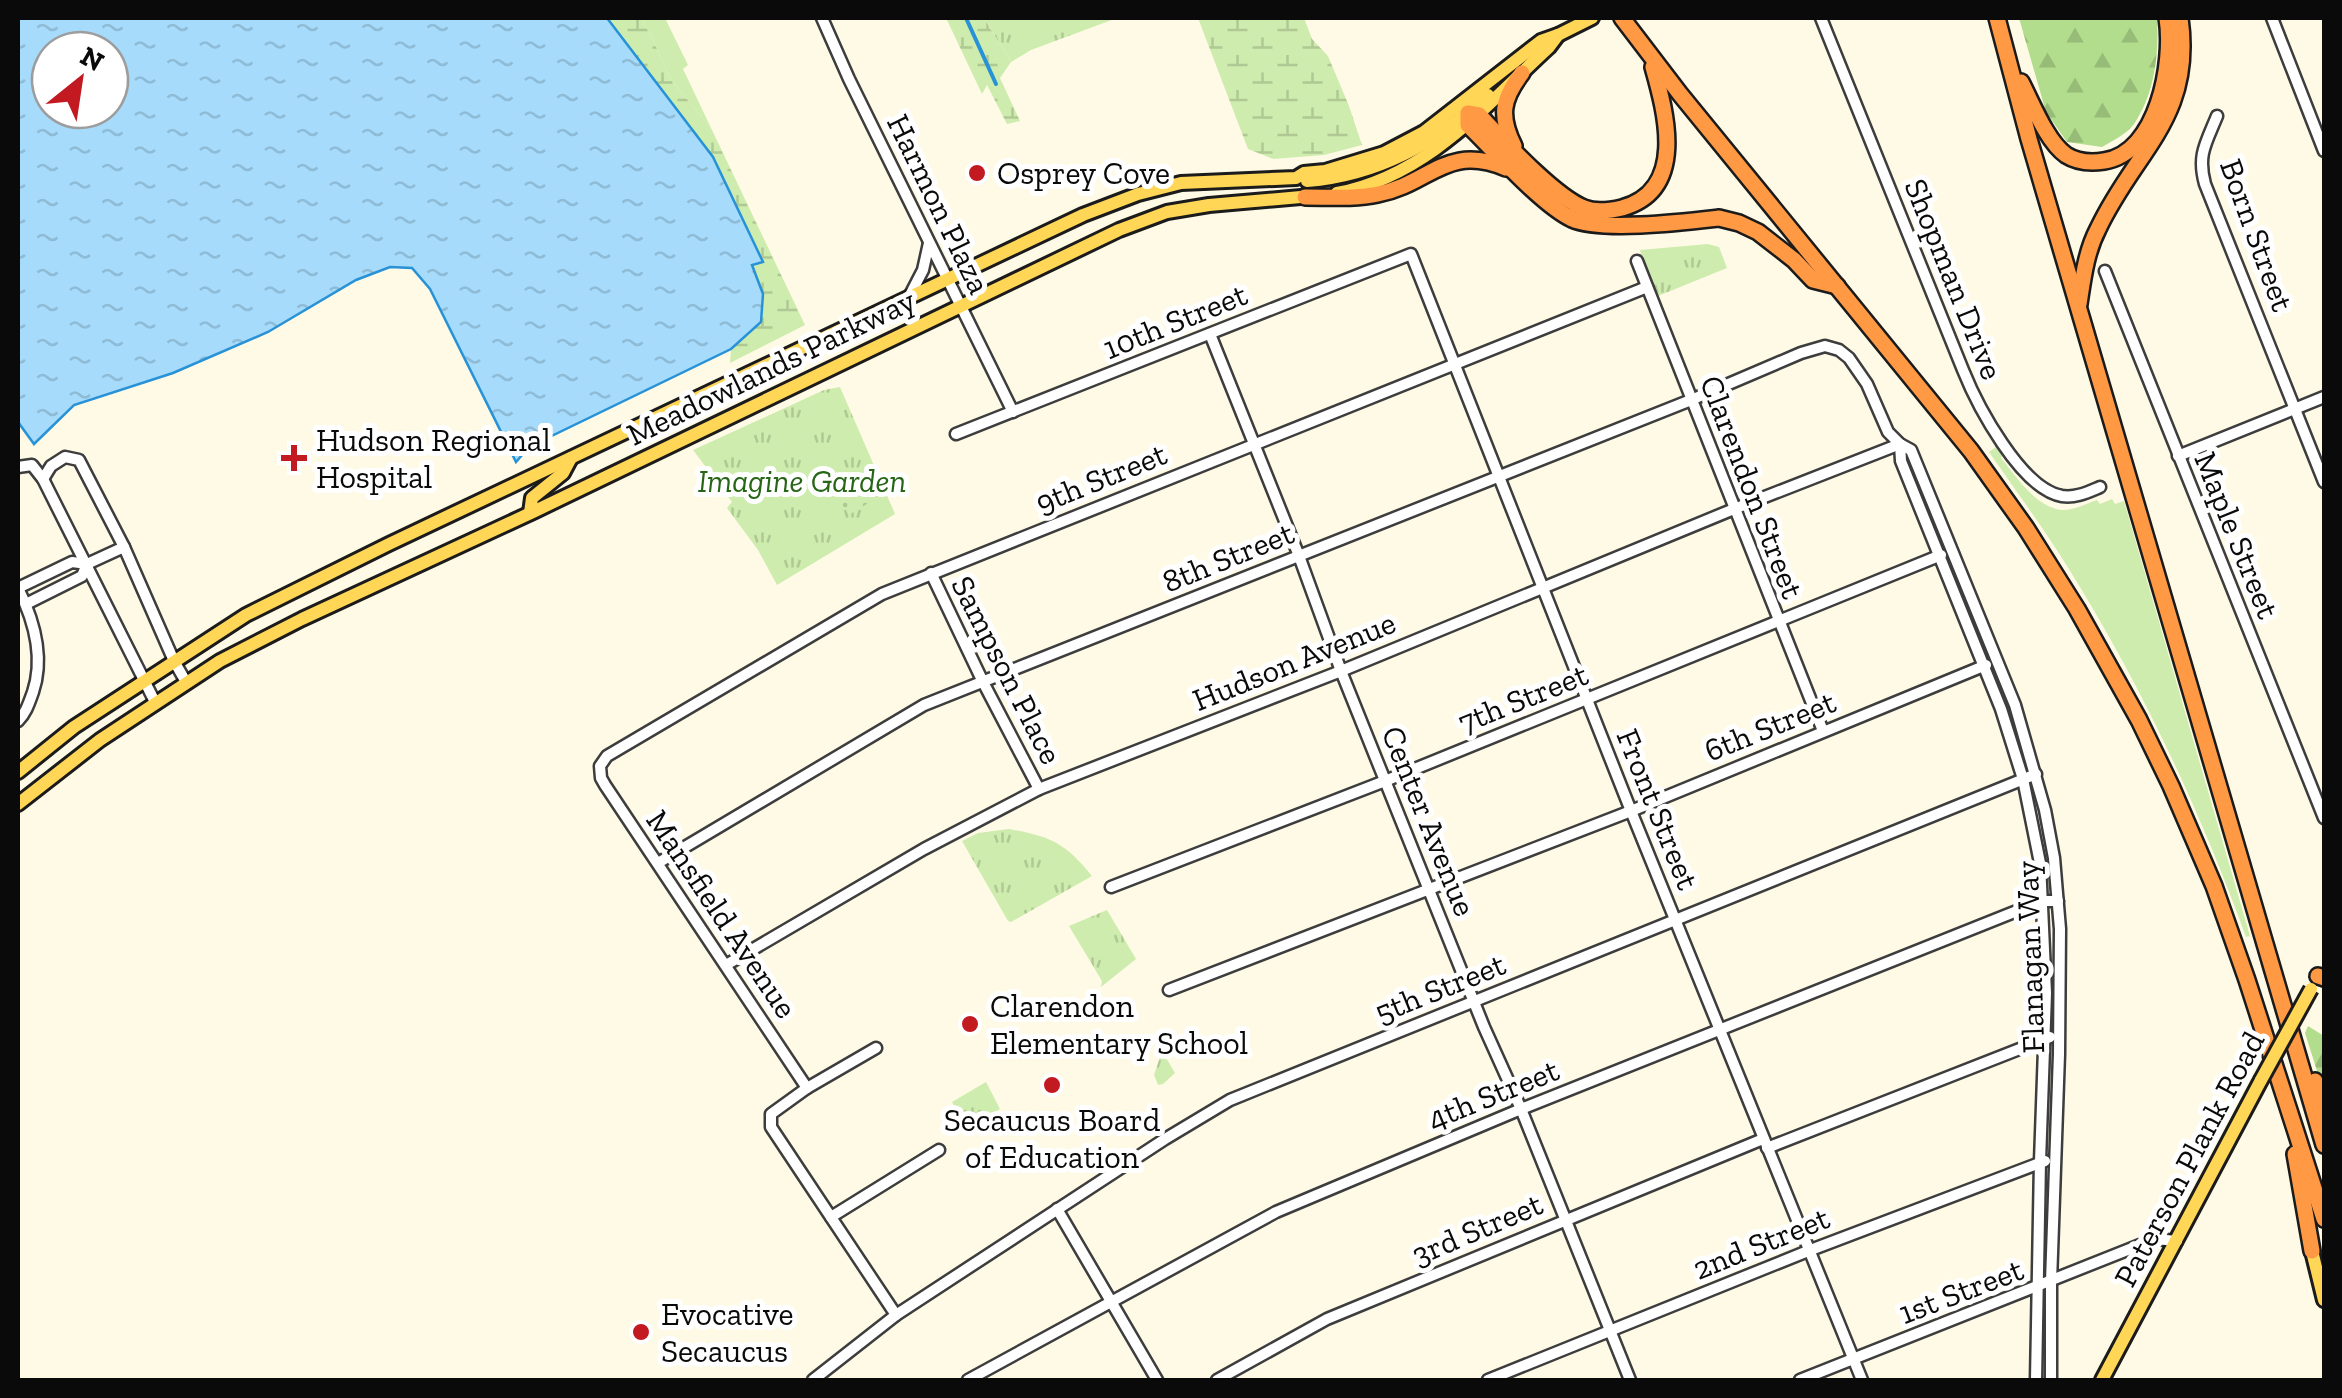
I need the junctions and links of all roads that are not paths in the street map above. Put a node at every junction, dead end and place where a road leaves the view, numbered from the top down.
1 (822, 18) edge
2 (1592, 18) edge
3 (1622, 18) edge
4 (1822, 18) edge
5 (1997, 18) edge
6 (2167, 18) edge
7 (2180, 18) edge
8 (2272, 18) edge
9 (1647, 53) junction
10 (2010, 60) junction
11 (1522, 64) junction
12 (2217, 116) dead end
13 (1472, 118) junction
14 (2324, 151) edge
15 (1522, 167) junction
16 (1296, 178) junction
17 (1306, 197) junction
18 (930, 242) junction
19 (1411, 254) joint
20 (1637, 261) dead end
21 (2105, 271) dead end
22 (948, 278) junction
23 (1647, 286) junction
24 (1836, 286) junction
25 (910, 296) junction
26 (961, 306) junction
27 (2078, 306) junction
28 (1210, 334) junction
29 (1839, 350) joint
30 (1455, 364) junction
31 (2324, 397) edge
32 (1691, 400) junction
33 (2296, 410) junction
34 (1013, 412) junction
35 (956, 434) dead end
36 (1253, 444) junction
37 (1900, 444) junction
38 (2178, 456) junction
39 (571, 458) junction
40 (18, 467) edge
41 (1500, 475) junction
42 (43, 479) junction
43 (2324, 482) edge
44 (2100, 487) dead end
45 (1734, 509) junction
46 (530, 513) junction
47 (124, 548) junction
48 (1952, 551) junction
49 (1298, 556) junction
50 (1939, 556) junction
51 (87, 564) junction
52 (931, 573) junction
53 (1542, 587) junction
54 (18, 588) edge
55 (26, 604) junction
56 (1975, 607) junction
57 (1961, 612) junction
58 (1778, 622) junction
59 (174, 661) junction
60 (1998, 662) junction
61 (1983, 666) junction
62 (1341, 670) junction
63 (144, 682) junction
64 (186, 682) junction
65 (983, 682) junction
66 (1587, 699) junction
67 (155, 702) junction
68 (18, 721) edge
69 (2020, 721) junction
70 (2006, 726) junction
71 (1824, 731) junction
72 (600, 766) joint
73 (18, 772) edge
74 (2036, 774) junction
75 (2023, 779) junction
76 (1385, 781) junction
77 (1040, 788) junction
78 (18, 804) edge
79 (1631, 811) junction
80 (2324, 818) edge
81 (2050, 835) junction
82 (2036, 838) junction
83 (658, 862) junction
84 (1111, 887) dead end
85 (1429, 890) junction
86 (2058, 900) junction
87 (2042, 901) junction
88 (1676, 921) junction
89 (726, 964) junction
90 (2319, 977) edge
91 (1169, 990) dead end
92 (2281, 993) junction
93 (1474, 1002) junction
94 (1719, 1029) junction
95 (2059, 1036) junction
96 (2044, 1038) junction
97 (876, 1048) dead end
98 (808, 1088) junction
99 (2286, 1101) junction
100 (2043, 1104) junction
101 (2057, 1104) junction
102 (2324, 1107) edge
103 (1521, 1110) junction
104 (1765, 1143) junction
105 (2324, 1145) edge
106 (939, 1150) dead end
107 (2054, 1161) junction
108 (2040, 1162) junction
109 (1057, 1209) junction
110 (831, 1217) junction
111 (1565, 1219) junction
112 (2324, 1219) edge
113 (2177, 1240) junction
114 (2139, 1246) junction
115 (1808, 1251) junction
116 (2312, 1251) joint
117 (2167, 1260) junction
118 (2051, 1282) junction
119 (2038, 1287) junction
120 (2324, 1300) edge
121 (1112, 1302) junction
122 (896, 1315) junction
123 (1610, 1331) junction
124 (1854, 1359) junction
125 (814, 1380) edge
126 (968, 1380) edge
127 (1157, 1380) edge
128 (1217, 1380) edge
129 (1488, 1380) edge
130 (1630, 1380) edge
131 (1800, 1380) edge
132 (1862, 1380) edge
133 (2036, 1380) edge
134 (2051, 1380) edge
135 (2102, 1380) edge

1 - 18 street, Harmon Plaza
2 - 11 main road, Meadowlands Parkway
3 - 9 highway
4 - 44 street, Shopman Drive
5 - 10 highway
6 - 10 highway
7 - 27 highway
8 - 14 street
9 - 15 highway
9 - 24 highway
10 - 27 highway
11 - 13 main road, Meadowlands Parkway
11 - 15 highway
11 - 16 main road, Meadowlands Parkway
12 - 33 street, Born Street
13 - 15 highway
13 - 16 main road
13 - 17 main road, Meadowlands Parkway
15 - 17 highway
15 - 24 highway
16 - 22 main road, Meadowlands Parkway
17 - 26 main road, Meadowlands Parkway
18 - 22 street, Harmon Plaza
18 - 25 street
19 - 28 street, 10th Street
19 - 30 street, Front Street
20 - 23 street, Clarendon Street
21 - 38 street, Maple Street
22 - 25 main road, Meadowlands Parkway
22 - 26 street, Harmon Plaza
23 - 30 street, 9th Street
23 - 32 street, Clarendon Street
24 - 99 highway
25 - 39 main road, Meadowlands Parkway
26 - 34 street, Harmon Plaza
26 - 46 main road, Meadowlands Parkway
27 - 92 highway
28 - 34 street, 10th Street
28 - 36 street, Center Avenue
29 - 32 street, 8th Street
29 - 37 street, Flanagan Way
30 - 36 street, 9th Street
30 - 41 street, Front Street
31 - 33 street
32 - 41 street, 8th Street
32 - 45 street, Clarendon Street
33 - 38 street
33 - 43 street, Born Street
34 - 35 street, 10th Street
36 - 49 street, Center Avenue
36 - 52 street, 9th Street
37 - 45 street, Hudson Avenue
37 - 48 street, Flanagan Way
37 - 50 street, Flanagan Way
38 - 80 street, Maple Street
39 - 46 main road
39 - 59 main road, Meadowlands Parkway
40 - 42 street
41 - 49 street, 8th Street
41 - 53 street, Front Street
42 - 47 street
42 - 51 street
45 - 53 street, Hudson Avenue
45 - 58 street, Clarendon Street
46 - 64 main road, Meadowlands Parkway
47 - 51 street
47 - 59 street
48 - 50 street, 7th Street
48 - 56 street, Flanagan Way
49 - 62 street, Center Avenue
49 - 65 street, 8th Street
50 - 57 street, Flanagan Way
50 - 58 street, 7th Street
51 - 54 street
51 - 55 street
51 - 63 street
52 - 65 street, Sampson Place
52 - 72 street, 9th Street
53 - 62 street, Hudson Avenue
53 - 66 street, Front Street
54 - 55 street
55 - 68 street
56 - 57 street
56 - 60 street, Flanagan Way
57 - 61 street, Flanagan Way
58 - 66 street, 7th Street
58 - 71 street, Clarendon Street
59 - 63 main road, Meadowlands Parkway
59 - 64 street
60 - 61 street, 6th Street
60 - 69 street, Flanagan Way
61 - 70 street, Flanagan Way
61 - 71 street, 6th Street
62 - 76 street, Center Avenue
62 - 77 street, Hudson Avenue
63 - 67 street
63 - 73 main road, Meadowlands Parkway
64 - 67 main road, Meadowlands Parkway
65 - 77 street, Sampson Place
65 - 83 street, 8th Street
66 - 76 street, 7th Street
66 - 79 street, Front Street
67 - 78 main road, Meadowlands Parkway
69 - 70 street
69 - 74 street, Flanagan Way
70 - 75 street, Flanagan Way
71 - 79 street, 6th Street
72 - 83 street, Mansfield Avenue
74 - 75 street, 5th Street
74 - 81 street, Flanagan Way
75 - 82 street, Flanagan Way
75 - 88 street, 5th Street
76 - 84 street, 7th Street
76 - 85 street, Center Avenue
77 - 89 street, Hudson Avenue
79 - 85 street, 6th Street
79 - 88 street, Front Street
81 - 82 street
81 - 86 street, Flanagan Way
82 - 87 street, Flanagan Way
83 - 89 street, Mansfield Avenue
85 - 91 street, 6th Street
85 - 93 street, Center Avenue
86 - 87 street, 4th Street
86 - 95 street, Flanagan Way
87 - 94 street, 4th Street
87 - 96 street, Flanagan Way
88 - 93 street, 5th Street
88 - 94 street, Front Street
89 - 98 street, Mansfield Avenue
90 - 113 main road, Paterson Plank Road, bridge
92 - 102 highway
92 - 105 highway
93 - 103 street, Center Avenue
93 - 109 street, 5th Street
94 - 103 street, 4th Street
94 - 104 street, Front Street
95 - 96 street, 3rd Street
95 - 101 street, Flanagan Way
96 - 100 street, Flanagan Way
96 - 104 street, 3rd Street
97 - 98 street
98 - 110 street
99 - 112 highway
99 - 116 highway
100 - 101 street
100 - 108 street, Flanagan Way
101 - 107 street, Flanagan Way
103 - 111 street, Center Avenue
103 - 121 street, 4th Street
104 - 111 street, 3rd Street
104 - 115 street, Front Street
106 - 110 street
107 - 108 street, 2nd Street
107 - 118 street, Flanagan Way
108 - 115 street, 2nd Street
108 - 119 street, Flanagan Way
109 - 121 street
109 - 122 street, 5th Street
110 - 122 street
111 - 123 street, Center Avenue
111 - 128 street, 3rd Street
113 - 114 street, 1st Street
113 - 117 main road, Paterson Plank Road
114 - 117 street
114 - 118 street, 1st Street
115 - 123 street, 2nd Street
115 - 124 street, Front Street
116 - 120 main road
117 - 135 main road, Paterson Plank Road
118 - 119 street, 1st Street
118 - 134 street, Flanagan Way
119 - 124 street, 1st Street
119 - 133 street, Flanagan Way
121 - 126 street, 4th Street
121 - 127 street
122 - 125 street, 5th Street
123 - 129 street, 2nd Street
123 - 130 street, Center Avenue
124 - 131 street, 1st Street
124 - 132 street, Front Street

